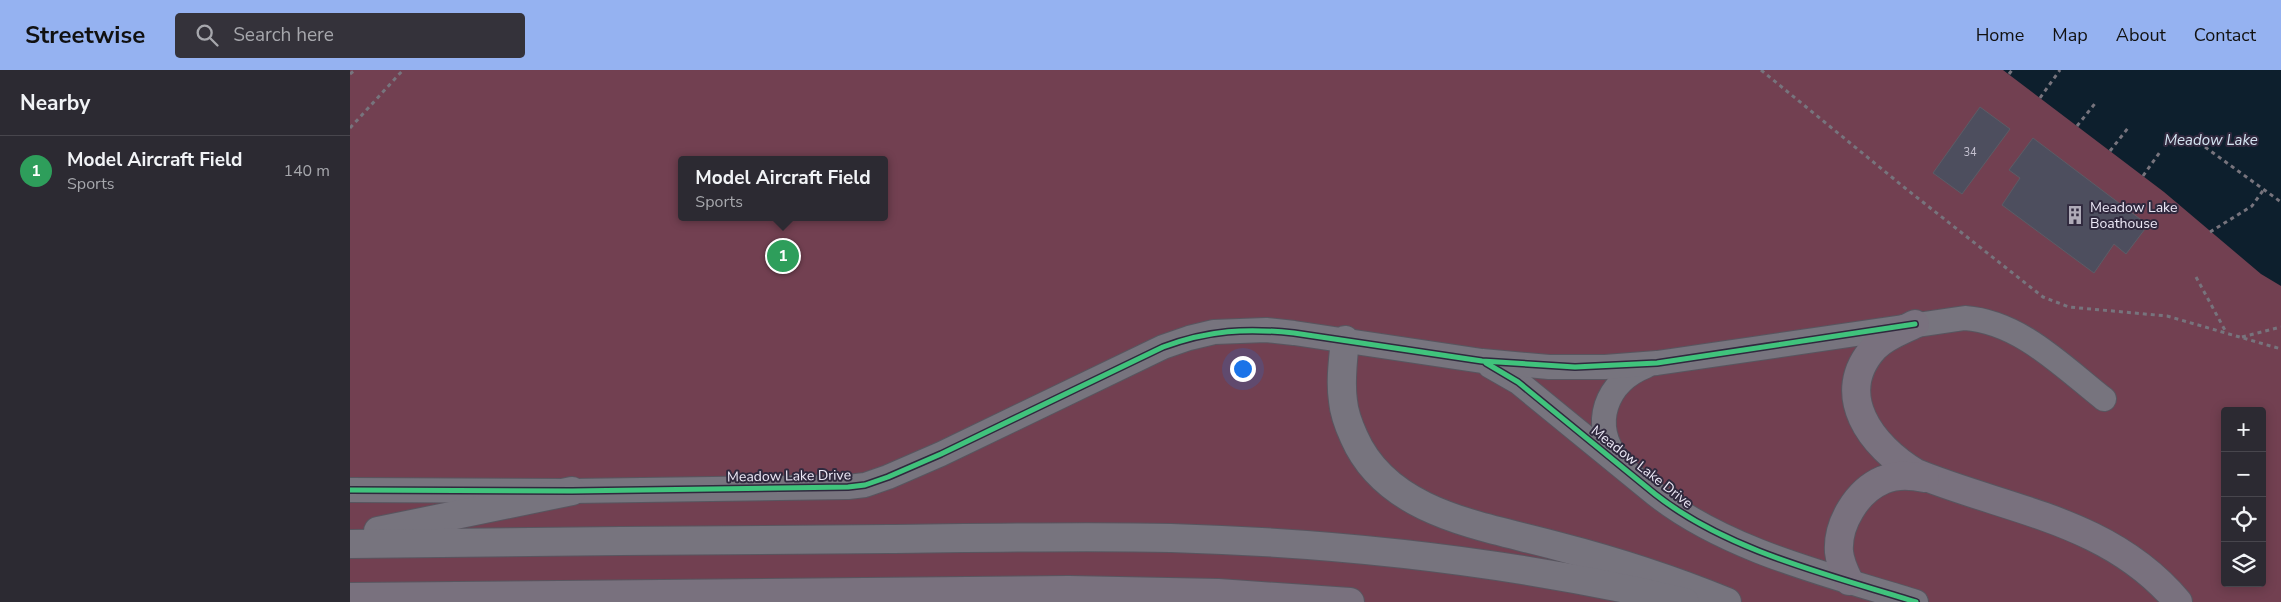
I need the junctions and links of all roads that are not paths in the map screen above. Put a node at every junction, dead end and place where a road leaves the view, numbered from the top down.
1 (1915, 324) junction
2 (1345, 340) junction
3 (1482, 361) junction
4 (1657, 363) junction
5 (2104, 399) dead end
6 (1625, 469) junction
7 (1931, 479) junction
8 (350, 490) edge
9 (572, 491) junction
10 (350, 537) edge
11 (350, 544) edge
12 (1849, 581) junction
13 (350, 597) edge
14 (1350, 602) edge
15 (1685, 602) edge
16 (1727, 602) edge
17 (1916, 602) edge
18 (2178, 602) edge

1 - 4 street
1 - 5 street
1 - 7 highway
2 - 3 street, Meadow Lake Drive
2 - 9 street, Meadow Lake Drive
2 - 16 street
3 - 4 street, Meadow Lake Drive
3 - 6 street, Meadow Lake Drive
4 - 6 street
6 - 12 street, Meadow Lake Drive
7 - 12 highway
7 - 18 highway
8 - 9 street, Meadow Lake Drive
9 - 10 street
11 - 15 street
12 - 17 street, Meadow Lake Drive
13 - 14 highway

